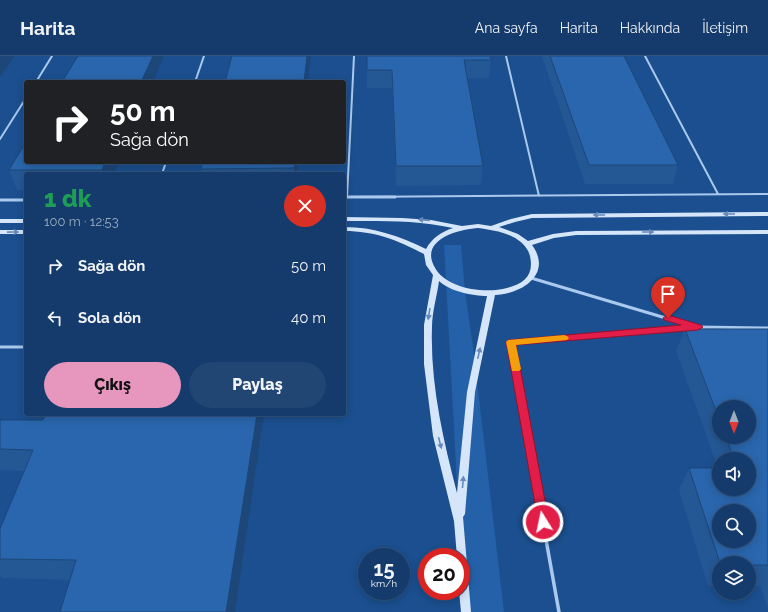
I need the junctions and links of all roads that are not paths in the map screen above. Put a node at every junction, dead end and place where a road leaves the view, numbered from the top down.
1 (52, 56) edge
2 (204, 56) edge
3 (354, 56) edge
4 (506, 56) edge
5 (645, 56) edge
6 (37, 80) edge
7 (195, 80) edge
8 (24, 101) edge
9 (0, 139) edge
10 (718, 194) junction
11 (768, 194) edge
12 (539, 196) junction
13 (346, 197) edge
14 (0, 200) edge
15 (24, 200) edge
16 (768, 214) edge
17 (346, 219) edge
18 (0, 221) edge
19 (24, 221) edge
20 (463, 227) junction
21 (494, 227) junction
22 (346, 229) edge
23 (0, 232) edge
24 (24, 232) edge
25 (768, 232) edge
26 (526, 244) junction
27 (428, 253) junction
28 (436, 276) junction
29 (531, 278) junction
30 (491, 295) junction
31 (698, 327) junction
32 (768, 328) edge
33 (0, 347) edge
34 (24, 347) edge
35 (459, 521) junction
36 (466, 612) edge
37 (559, 612) edge

1 - 6 lane
2 - 7 lane
3 - 13 lane
4 - 12 lane
5 - 10 lane
8 - 9 lane
10 - 11 lane
10 - 12 lane
12 - 13 lane
14 - 15 lane
16 -> 21 main road
20 -> 17 main road
18 - 19 main road
20 - 21 main road
20 - 27 main road
21 - 26 main road
22 - 27 main road
23 -> 24 main road
26 -> 25 main road
26 - 29 main road
27 - 28 main road
28 - 30 main road
28 -> 35 main road
29 - 30 main road
29 - 31 lane
35 -> 30 main road
31 - 32 lane
31 - 37 lane
33 - 34 lane
35 - 36 main road

